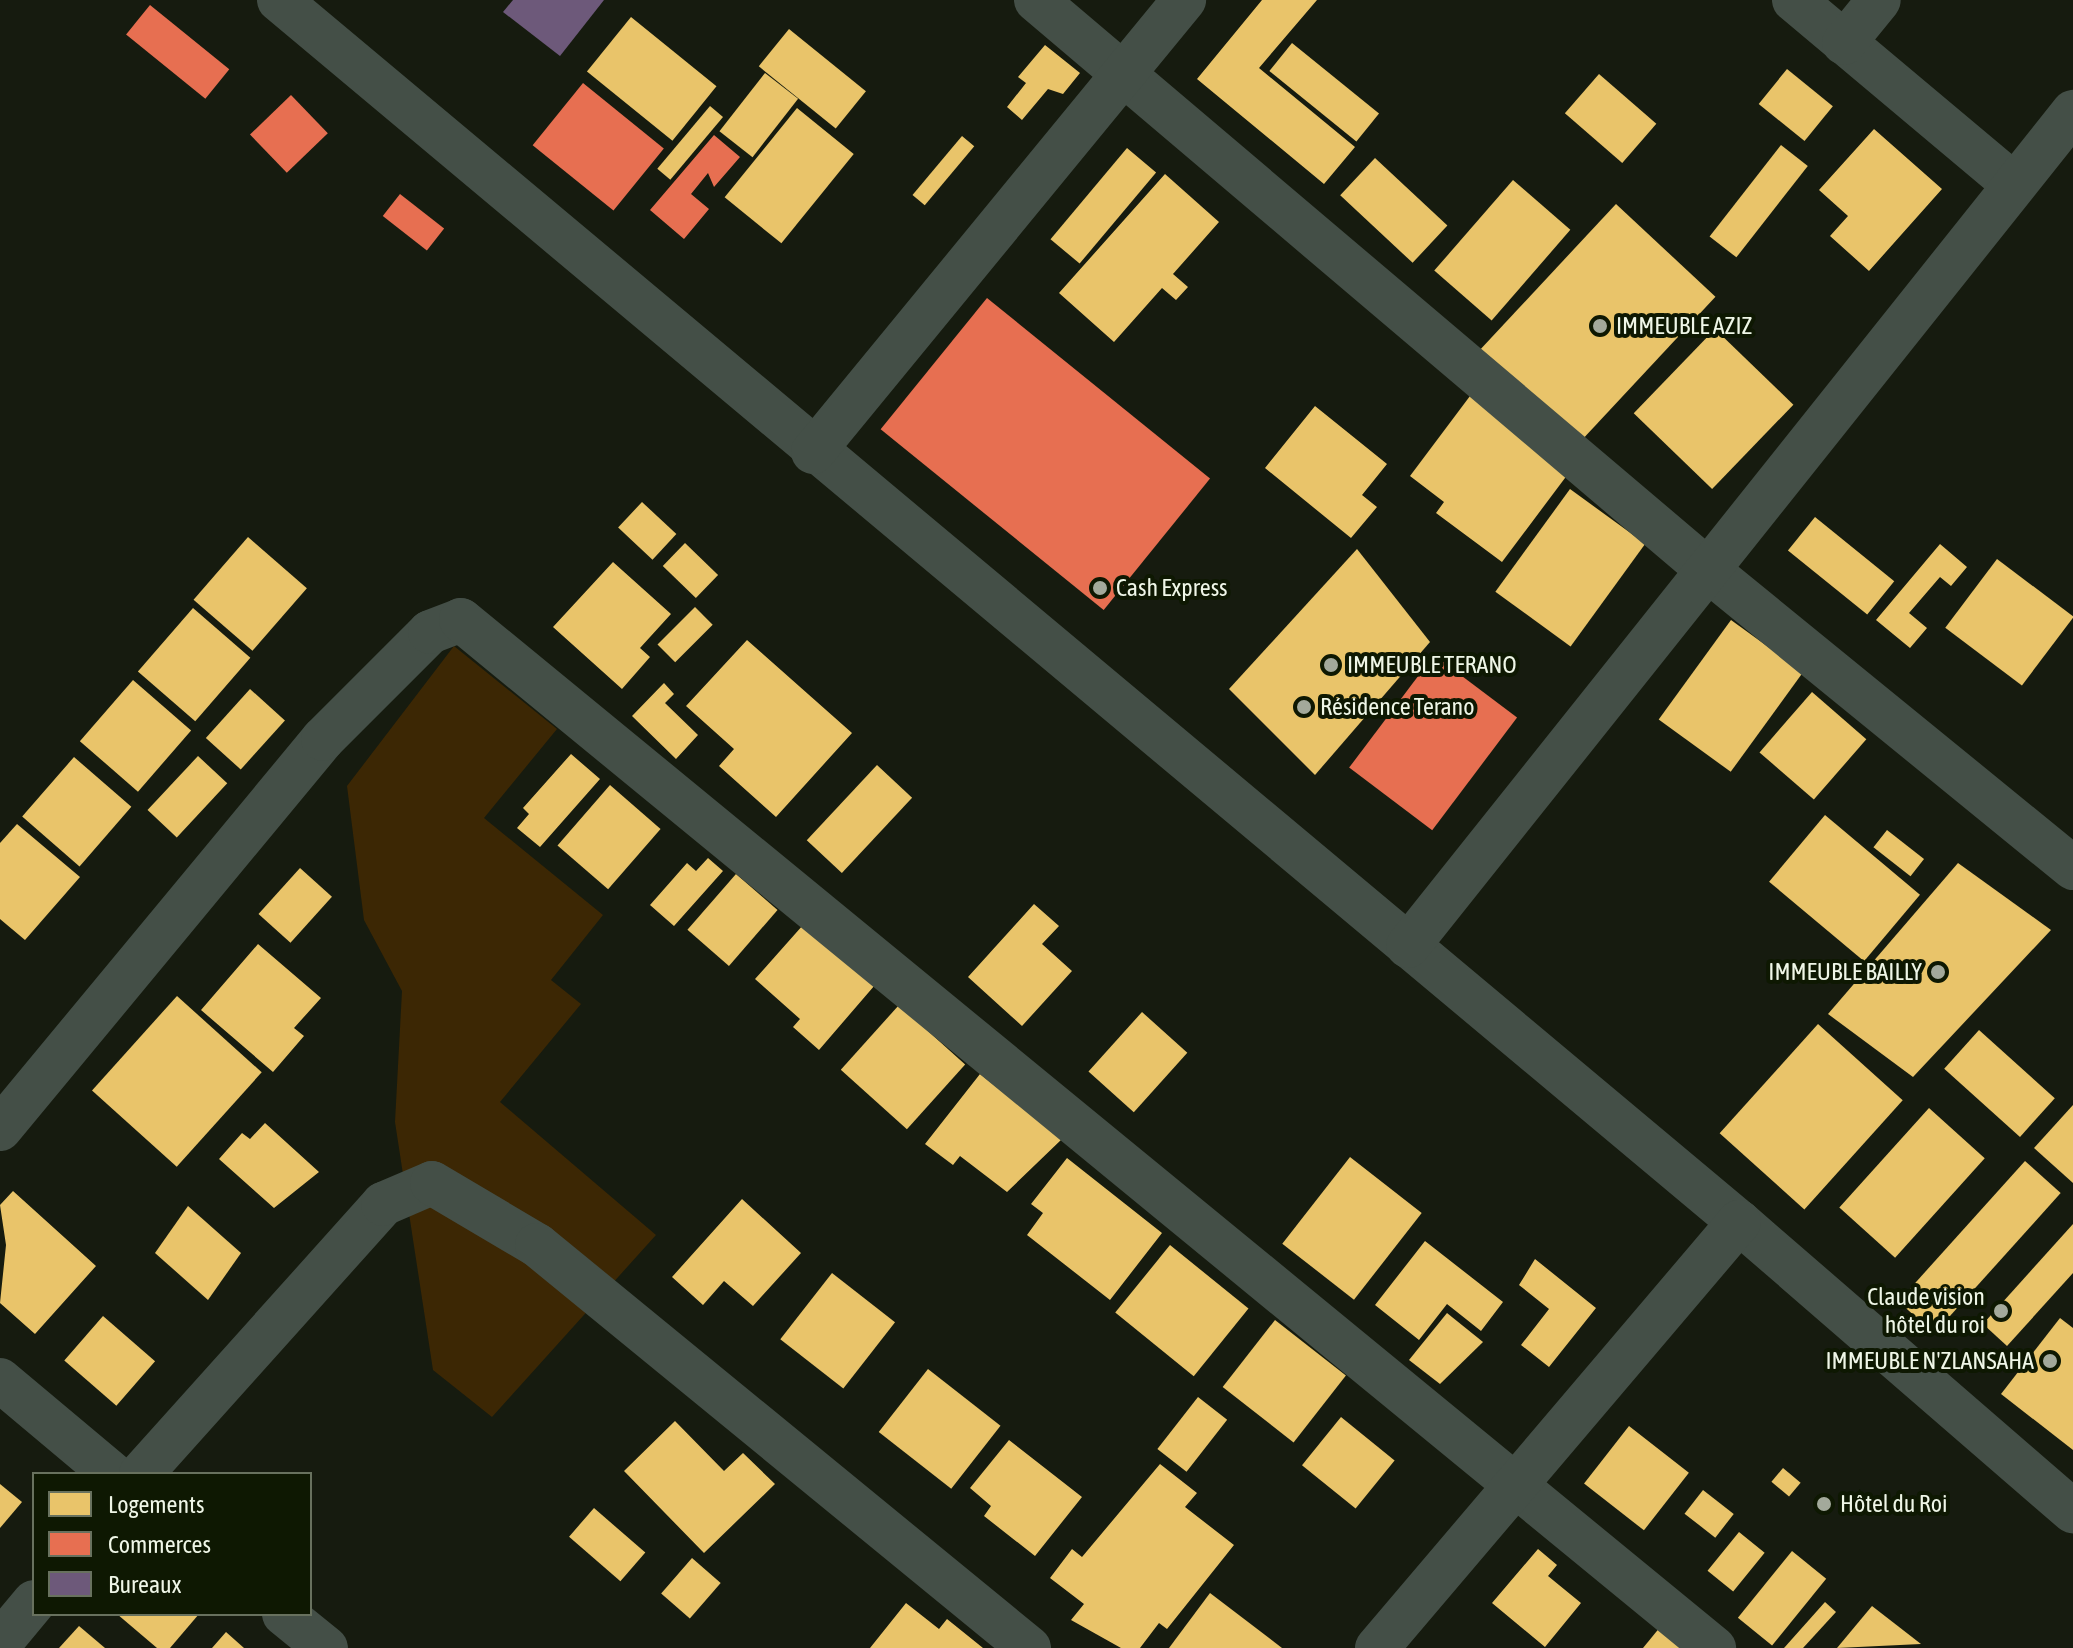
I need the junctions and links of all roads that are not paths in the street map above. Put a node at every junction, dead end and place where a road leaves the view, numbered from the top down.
1 (279, 0) edge
2 (1036, 0) edge
3 (1184, 0) edge
4 (1794, 0) edge
5 (1879, 0) edge
6 (1844, 43) junction
7 (1124, 72) junction
8 (2073, 112) edge
9 (2013, 184) junction
10 (813, 452) junction
11 (1709, 571) junction
12 (2073, 868) edge
13 (1408, 946) junction
14 (0, 1129) edge
15 (1739, 1222) junction
16 (0, 1380) edge
17 (110, 1472) edge
18 (143, 1472) edge
19 (1518, 1480) junction
20 (2073, 1511) edge
21 (32, 1604) edge
22 (286, 1616) edge
23 (0, 1643) edge
24 (326, 1648) edge
25 (1029, 1648) edge
26 (1377, 1648) edge
27 (1714, 1648) edge

1 - 10 street
2 - 7 street
3 - 7 street
4 - 6 street
5 - 6 street
6 - 9 street
7 - 10 street
7 - 11 street
8 - 9 street
9 - 11 street
10 - 13 street
11 - 12 street
11 - 13 street
13 - 15 street
14 - 19 street
15 - 19 street
15 - 20 street
16 - 17 street
18 - 25 street
19 - 26 street
19 - 27 street
21 - 23 street
22 - 24 street

